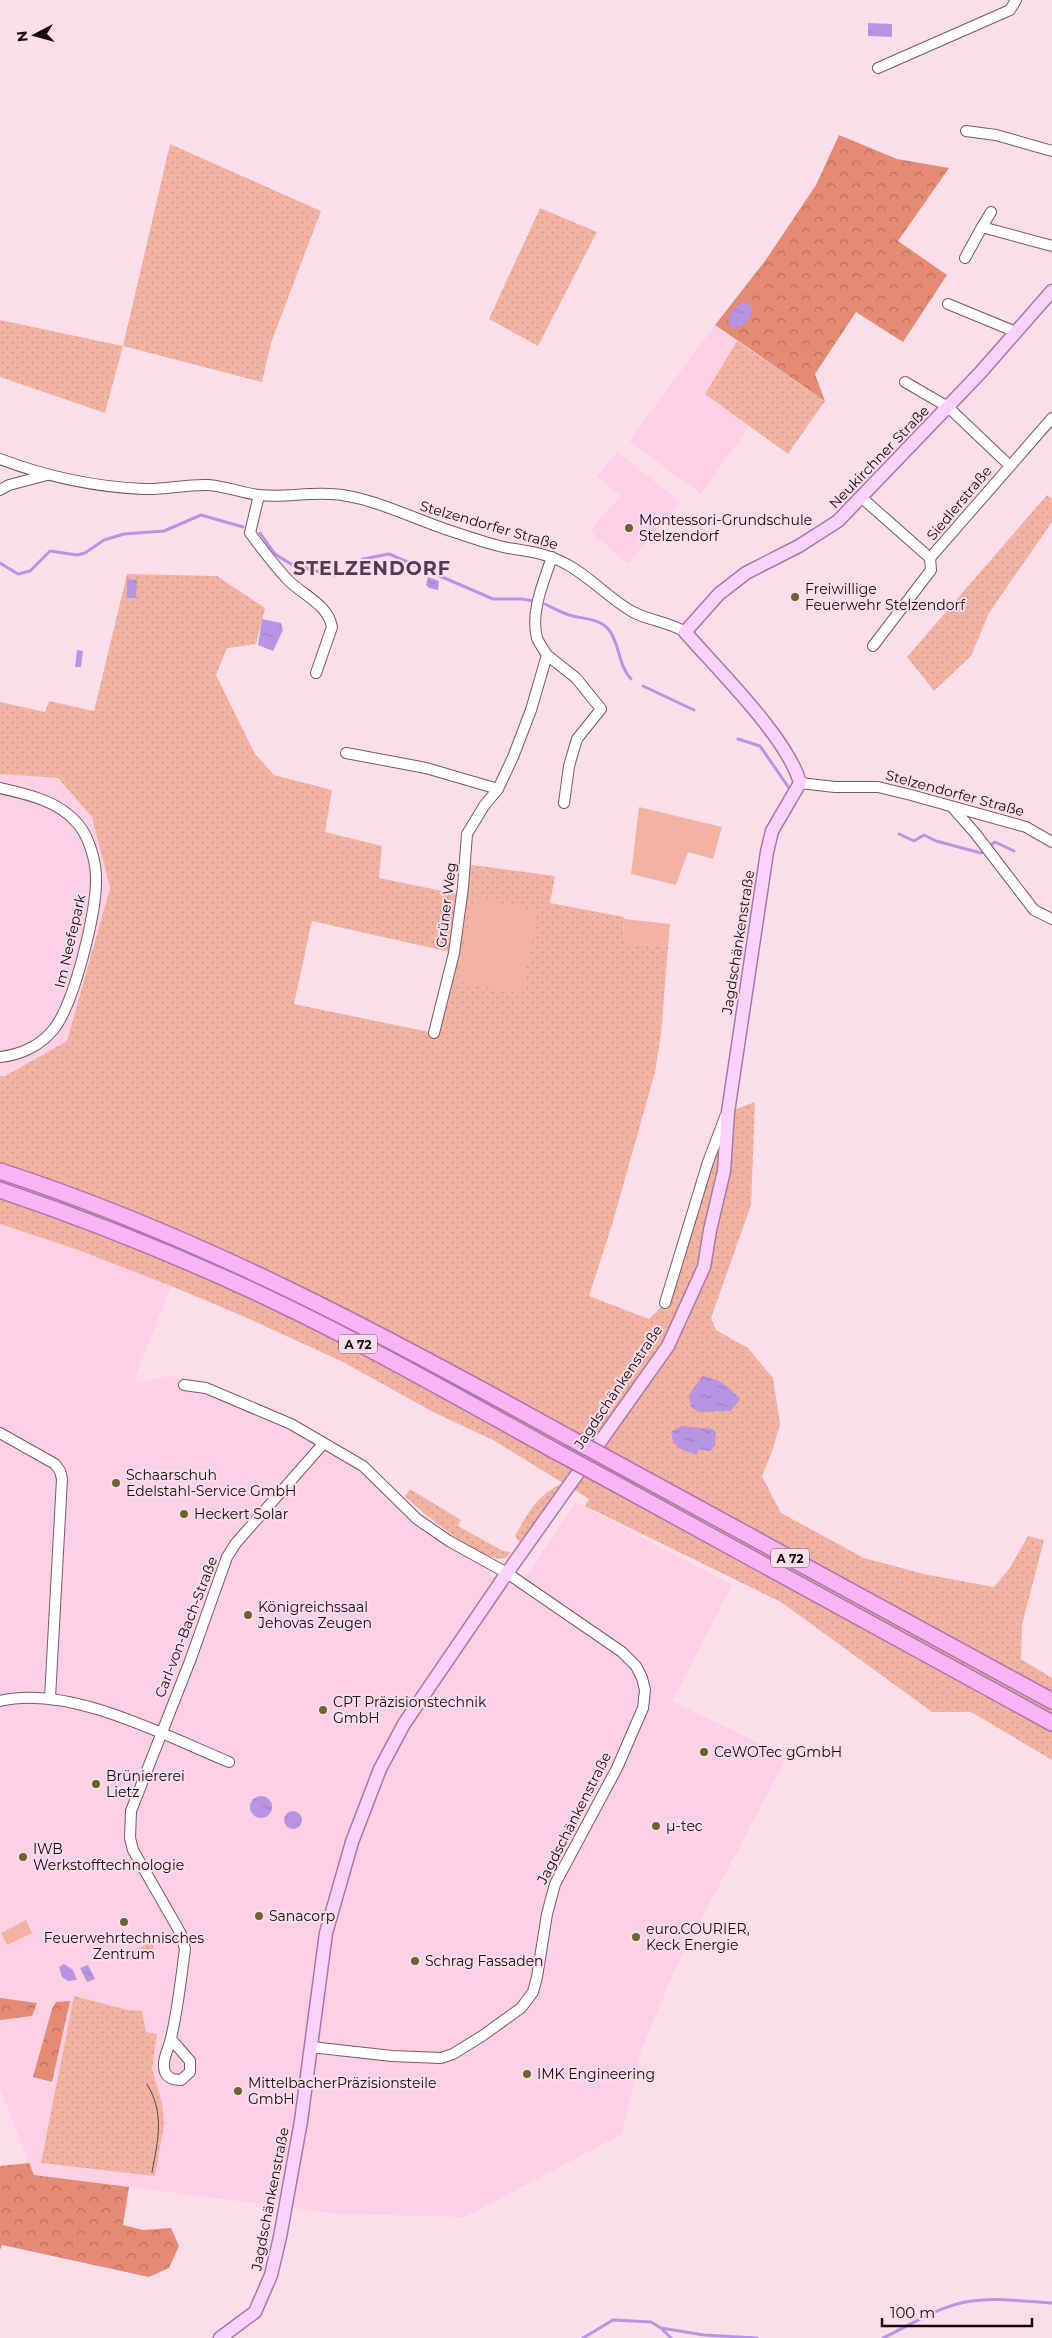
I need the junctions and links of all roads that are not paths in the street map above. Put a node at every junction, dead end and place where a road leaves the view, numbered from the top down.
1 (1016, 0) edge
2 (878, 68) dead end
3 (966, 131) dead end
4 (1052, 151) edge
5 (991, 212) dead end
6 (982, 227) junction
7 (1052, 246) edge
8 (965, 258) dead end
9 (1052, 291) edge
10 (948, 304) dead end
11 (1016, 332) junction
12 (905, 382) dead end
13 (948, 407) junction
14 (1052, 418) edge
15 (0, 459) edge
16 (1009, 465) junction
17 (48, 475) junction
18 (0, 490) edge
19 (259, 495) junction
20 (862, 498) junction
21 (552, 557) junction
22 (930, 558) junction
23 (685, 632) junction
24 (873, 646) dead end
25 (548, 655) junction
26 (316, 673) dead end
27 (346, 753) dead end
28 (800, 783) junction
29 (0, 788) edge
30 (498, 789) junction
31 (564, 803) dead end
32 (953, 807) junction
33 (1052, 842) edge
34 (1052, 919) edge
35 (434, 1033) dead end
36 (0, 1057) edge
37 (728, 1112) junction
38 (0, 1171) edge
39 (0, 1190) edge
40 (665, 1302) dead end
41 (184, 1385) dead end
42 (0, 1433) edge
43 (323, 1444) junction
44 (507, 1573) junction
45 (50, 1698) junction
46 (0, 1701) edge
47 (1052, 1701) edge
48 (1052, 1723) edge
49 (160, 1734) junction
50 (229, 1762) dead end
51 (171, 2039) dead end
52 (311, 2047) junction
53 (220, 2338) edge

1 - 2 street
3 - 4 street
5 - 6 street
6 - 7 street
6 - 8 street
9 - 11 main road, Neukirchner Straße
10 - 11 street
11 - 13 main road, Neukirchner Straße
12 - 13 street, Neukirchner Straße
13 - 16 street, Siedlerstraße
13 - 20 main road, Neukirchner Straße
14 - 16 street, Siedlerstraße
15 - 17 street, Stelzendorfer Straße
16 - 22 street, Siedlerstraße
17 - 18 street
17 - 19 street, Stelzendorfer Straße
19 - 21 street, Stelzendorfer Straße
19 - 26 street
20 - 22 street
20 - 23 main road, Neukirchner Straße
21 - 23 street, Stelzendorfer Straße
21 - 25 street
22 - 24 street
23 - 28 main road, Stelzendorfer Straße
25 - 30 street, Grüner Weg
25 - 31 street
27 - 30 street
28 - 32 street, Stelzendorfer Straße
28 - 37 main road, Jagdschänkenstraße
29 - 36 street, Im Neefepark
30 - 35 street, Grüner Weg
32 - 33 street, Stelzendorfer Straße
32 - 34 street
37 - 40 street, Jagdschänkenstraße
37 - 44 main road, Jagdschänkenstraße
38 - 47 highway, A 72, bridge
39 - 48 highway, A 72, bridge
41 - 43 street, Jagdschänkenstraße
42 - 45 street
43 - 44 street, Jagdschänkenstraße
43 - 49 street, Carl-von-Bach-Straße
44 - 52 main road, Jagdschänkenstraße
44 - 52 street, Jagdschänkenstraße
45 - 46 street
45 - 49 street
49 - 50 street
49 - 51 street, Carl-von-Bach-Straße
52 - 53 main road, Jagdschänkenstraße

